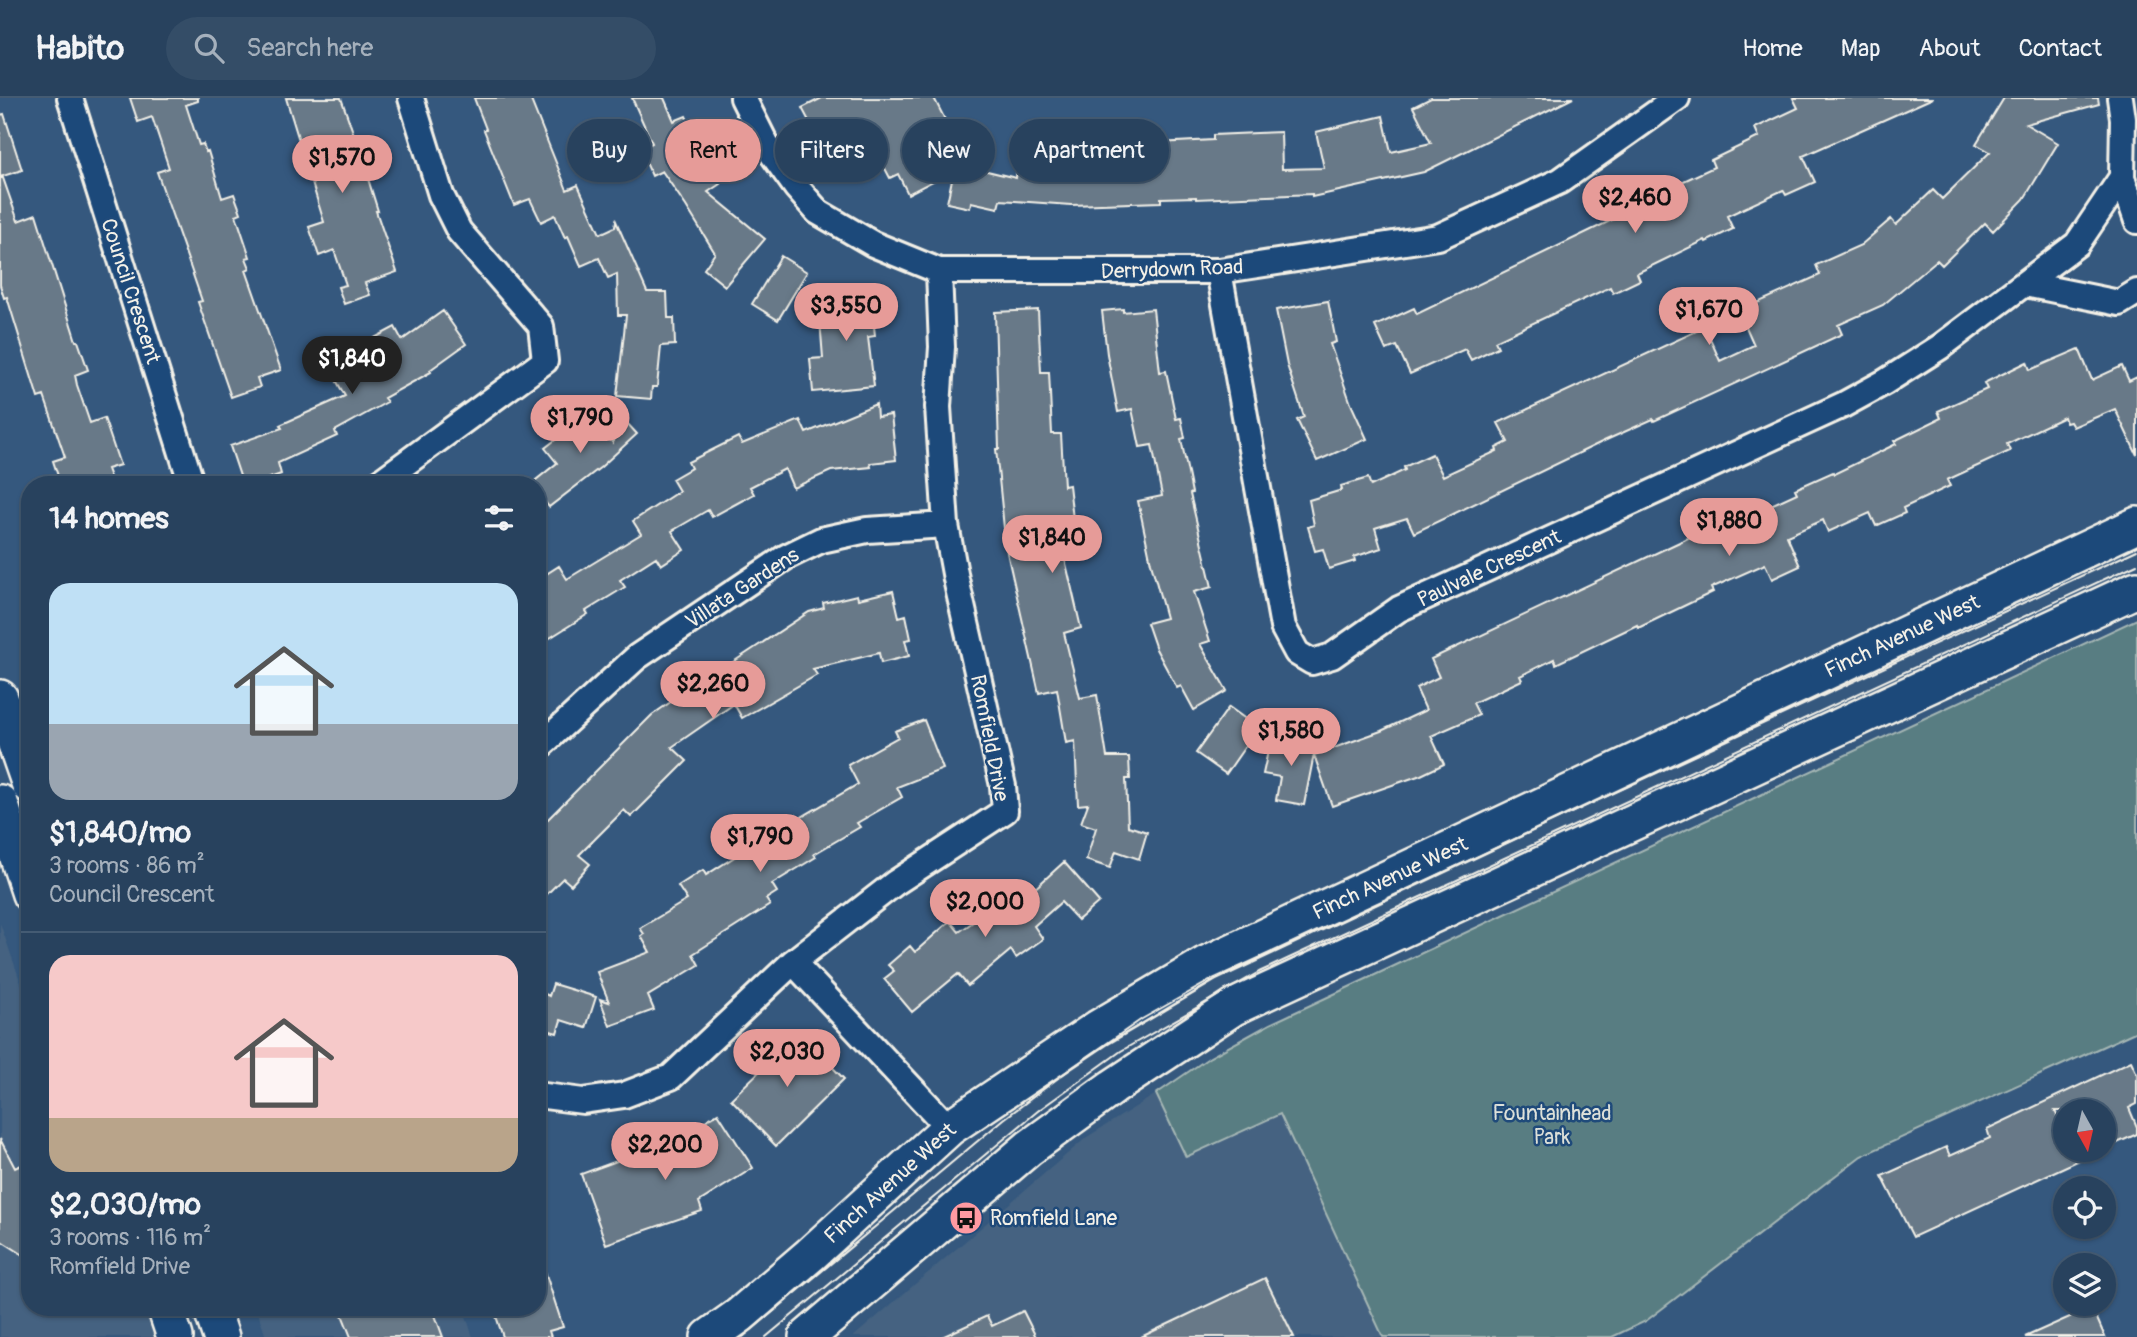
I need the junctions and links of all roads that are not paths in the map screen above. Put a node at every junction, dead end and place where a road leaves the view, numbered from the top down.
1 (70, 98) edge
2 (411, 98) edge
3 (743, 98) edge
4 (1677, 98) edge
5 (2120, 98) edge
6 (2122, 177) junction
7 (2137, 220) edge
8 (939, 271) junction
9 (1219, 271) junction
10 (2025, 284) junction
11 (2137, 292) edge
12 (189, 476) edge
13 (388, 476) edge
14 (946, 525) junction
15 (2137, 525) edge
16 (2137, 589) edge
17 (0, 698) edge
18 (546, 741) edge
19 (21, 759) edge
20 (0, 803) edge
21 (21, 867) edge
22 (793, 962) junction
23 (546, 1096) edge
24 (949, 1128) junction
25 (168, 1316) edge
26 (214, 1316) edge
27 (175, 1337) edge
28 (221, 1337) edge
29 (709, 1337) edge
30 (807, 1337) edge

1 - 12 street, Council Crescent
2 - 13 street
3 - 8 street, Derrydown Road
4 - 9 street, Derrydown Road
5 - 6 street
6 - 7 street
6 - 10 street, Paulvale Crescent
8 - 9 street, Derrydown Road
8 - 14 street, Romfield Drive
9 - 10 street, Paulvale Crescent
10 - 11 street
14 - 18 street, Villata Gardens
14 - 22 street, Romfield Drive
15 - 24 main road, Finch Avenue West
16 - 30 main road
17 - 19 main road
20 - 21 main road
22 - 23 street, Romfield Drive
22 - 24 street
24 - 29 main road, Finch Avenue West
25 - 27 main road
26 - 28 main road

